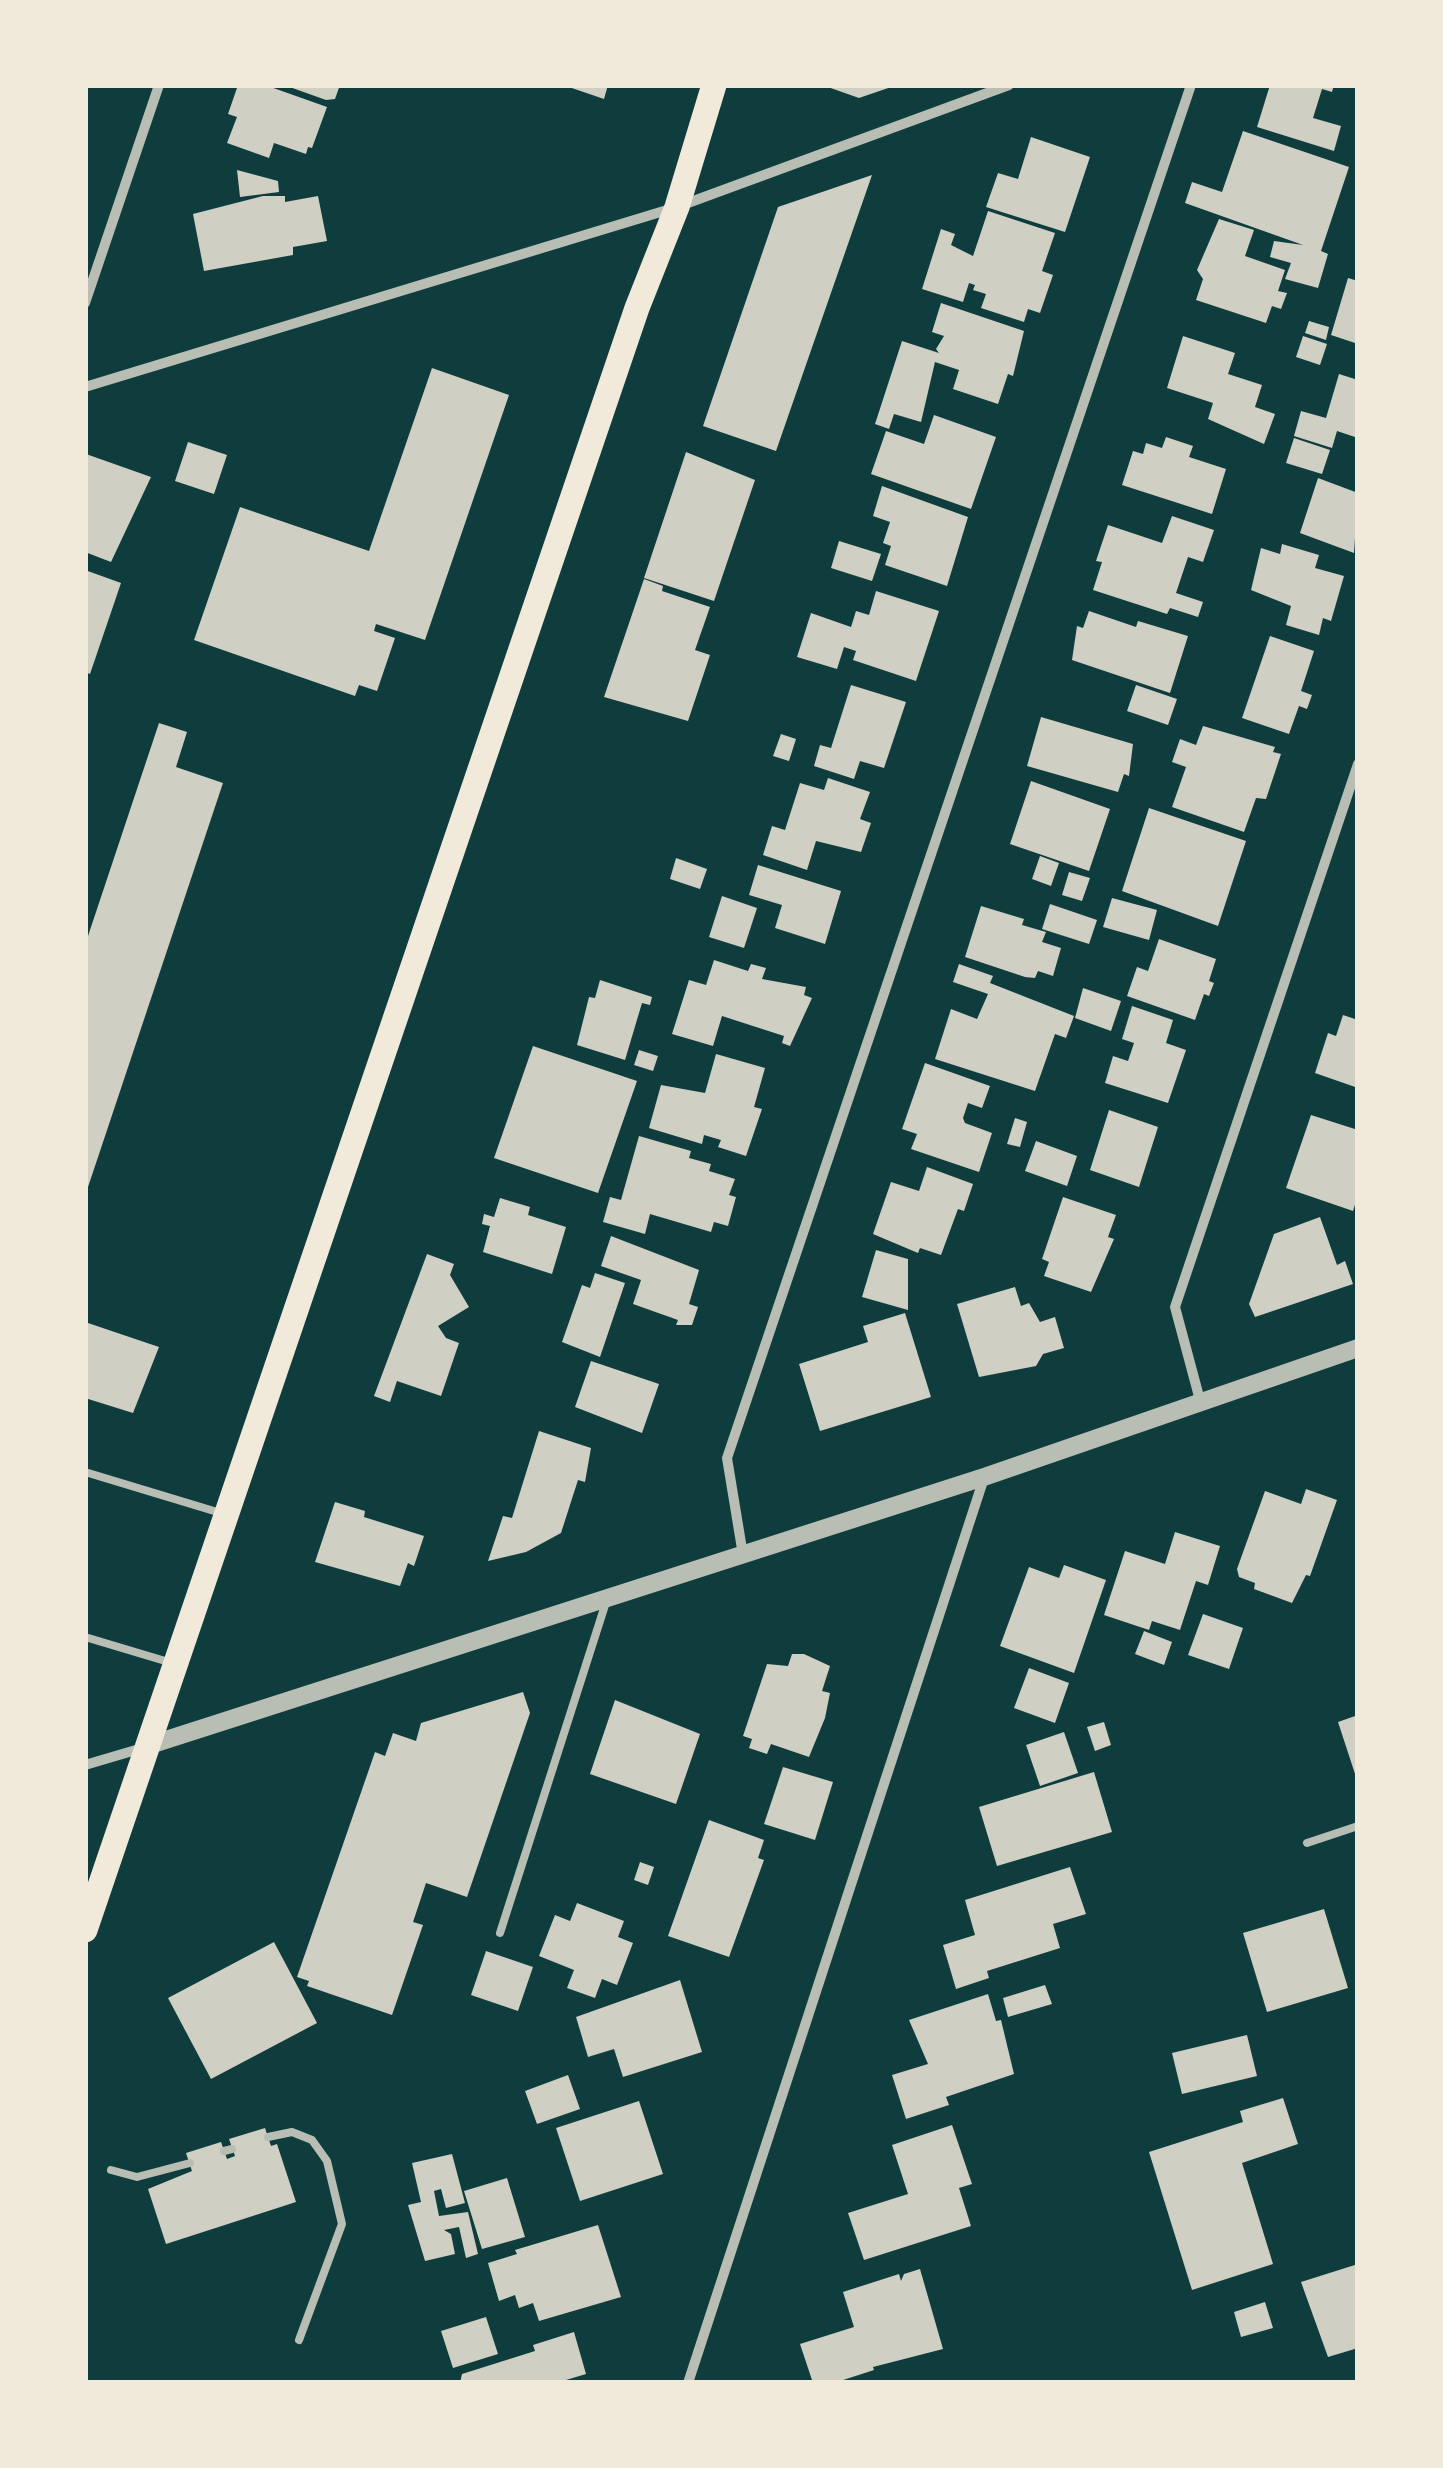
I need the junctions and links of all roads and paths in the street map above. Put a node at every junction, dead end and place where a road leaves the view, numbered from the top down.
1 (159, 85) edge
2 (714, 85) edge
3 (1009, 85) edge
4 (1191, 85) edge
5 (678, 208) junction
6 (85, 303) edge
7 (85, 387) edge
8 (1358, 764) edge
9 (1358, 1348) edge
10 (1201, 1404) junction
11 (85, 1472) edge
12 (984, 1477) junction
13 (226, 1515) junction
14 (743, 1555) junction
15 (607, 1598) junction
16 (85, 1638) edge
17 (173, 1663) junction
18 (147, 1746) junction
19 (85, 1765) edge
20 (1358, 1826) edge
21 (1307, 1843) dead end
22 (85, 1930) edge
23 (500, 1933) dead end
24 (268, 2138) dead end
25 (190, 2163) dead end
26 (111, 2170) dead end
27 (299, 2340) dead end
28 (688, 2383) edge

1 - 6 street
2 - 5 main road
3 - 5 street
4 - 14 street
5 - 7 street
5 - 13 main road
8 - 10 street
9 - 10 street
10 - 12 street
11 - 13 lane
12 - 14 street
12 - 28 street
13 - 17 main road
14 - 15 street
15 - 18 street
15 - 23 lane
16 - 17 lane
17 - 18 main road
18 - 19 street
18 - 22 main road
20 - 21 lane
24 - 27 lane
25 - 26 lane

